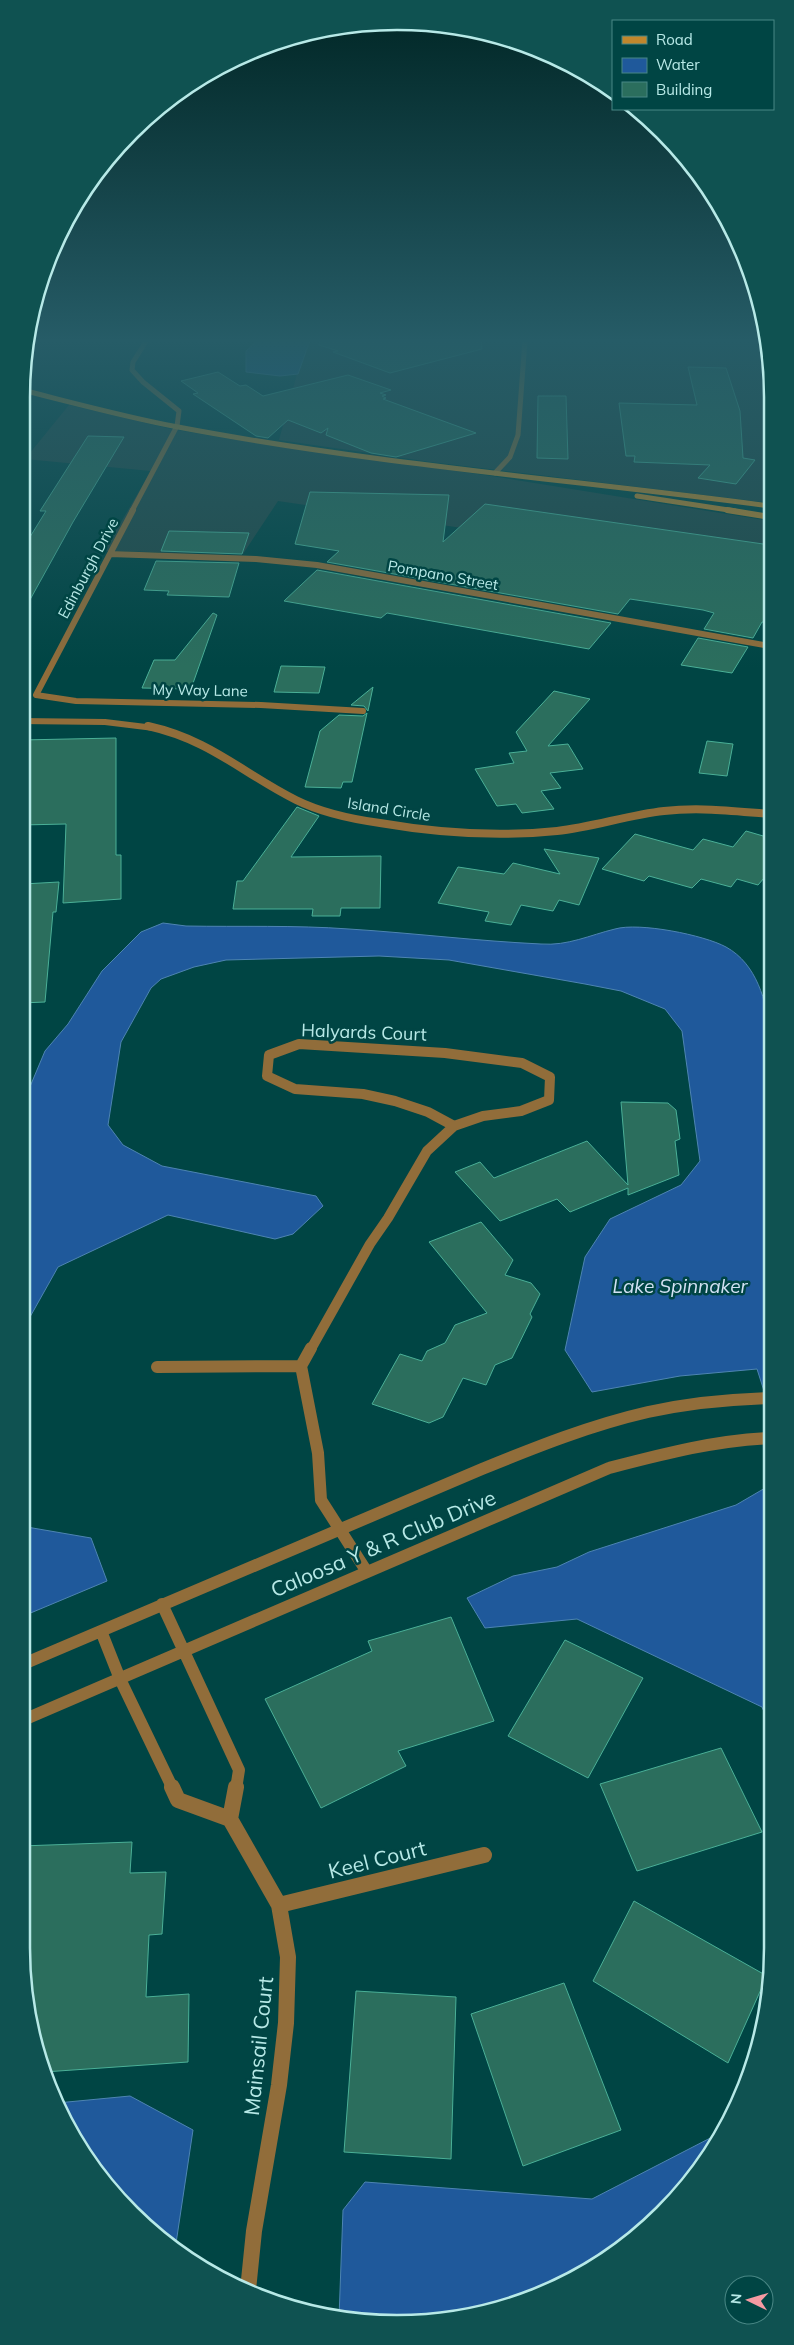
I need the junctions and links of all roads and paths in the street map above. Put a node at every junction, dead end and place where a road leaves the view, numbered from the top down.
1 (165, 449) edge
2 (324, 449) edge
3 (513, 449) edge
4 (495, 473) junction
5 (764, 505) edge
6 (764, 516) edge
7 (110, 554) junction
8 (764, 645) edge
9 (36, 695) joint
10 (363, 711) dead end
11 (30, 721) edge
12 (764, 814) edge
13 (454, 1126) junction
14 (301, 1366) junction
15 (157, 1367) dead end
16 (764, 1398) edge
17 (764, 1438) edge
18 (340, 1531) junction
19 (367, 1572) junction
20 (162, 1604) junction
21 (101, 1631) junction
22 (183, 1650) junction
23 (30, 1660) edge
24 (120, 1679) junction
25 (30, 1716) edge
26 (230, 1819) junction
27 (484, 1856) dead end
28 (279, 1905) junction
29 (249, 2283) edge

1 - 7 street, Edinburgh Drive
2 - 4 main road
3 - 4 street
4 - 5 main road
4 - 6 main road
7 - 8 street, Pompano Street
7 - 9 street, Edinburgh Drive
9 - 10 street, My Way Lane
11 - 12 street, Island Circle
13 - 13 street, Halyards Court
13 - 14 street, Halyards Court
14 - 15 street
14 - 18 street
16 - 18 street, Caloosa Y & R Club Drive
17 - 19 street, Caloosa Y & R Club Drive
18 - 19 street
18 - 20 street, Caloosa Y & R Club Drive
19 - 22 street, Caloosa Y & R Club Drive
20 - 21 street, Caloosa Y & R Club Drive
20 - 22 street
21 - 23 street, Caloosa Y & R Club Drive
21 - 24 street
22 - 24 street, Caloosa Y & R Club Drive
22 - 26 street
24 - 25 street, Caloosa Y & R Club Drive
24 - 26 street
26 - 28 street, Mainsail Court
27 - 28 street, Keel Court
28 - 29 street, Mainsail Court

